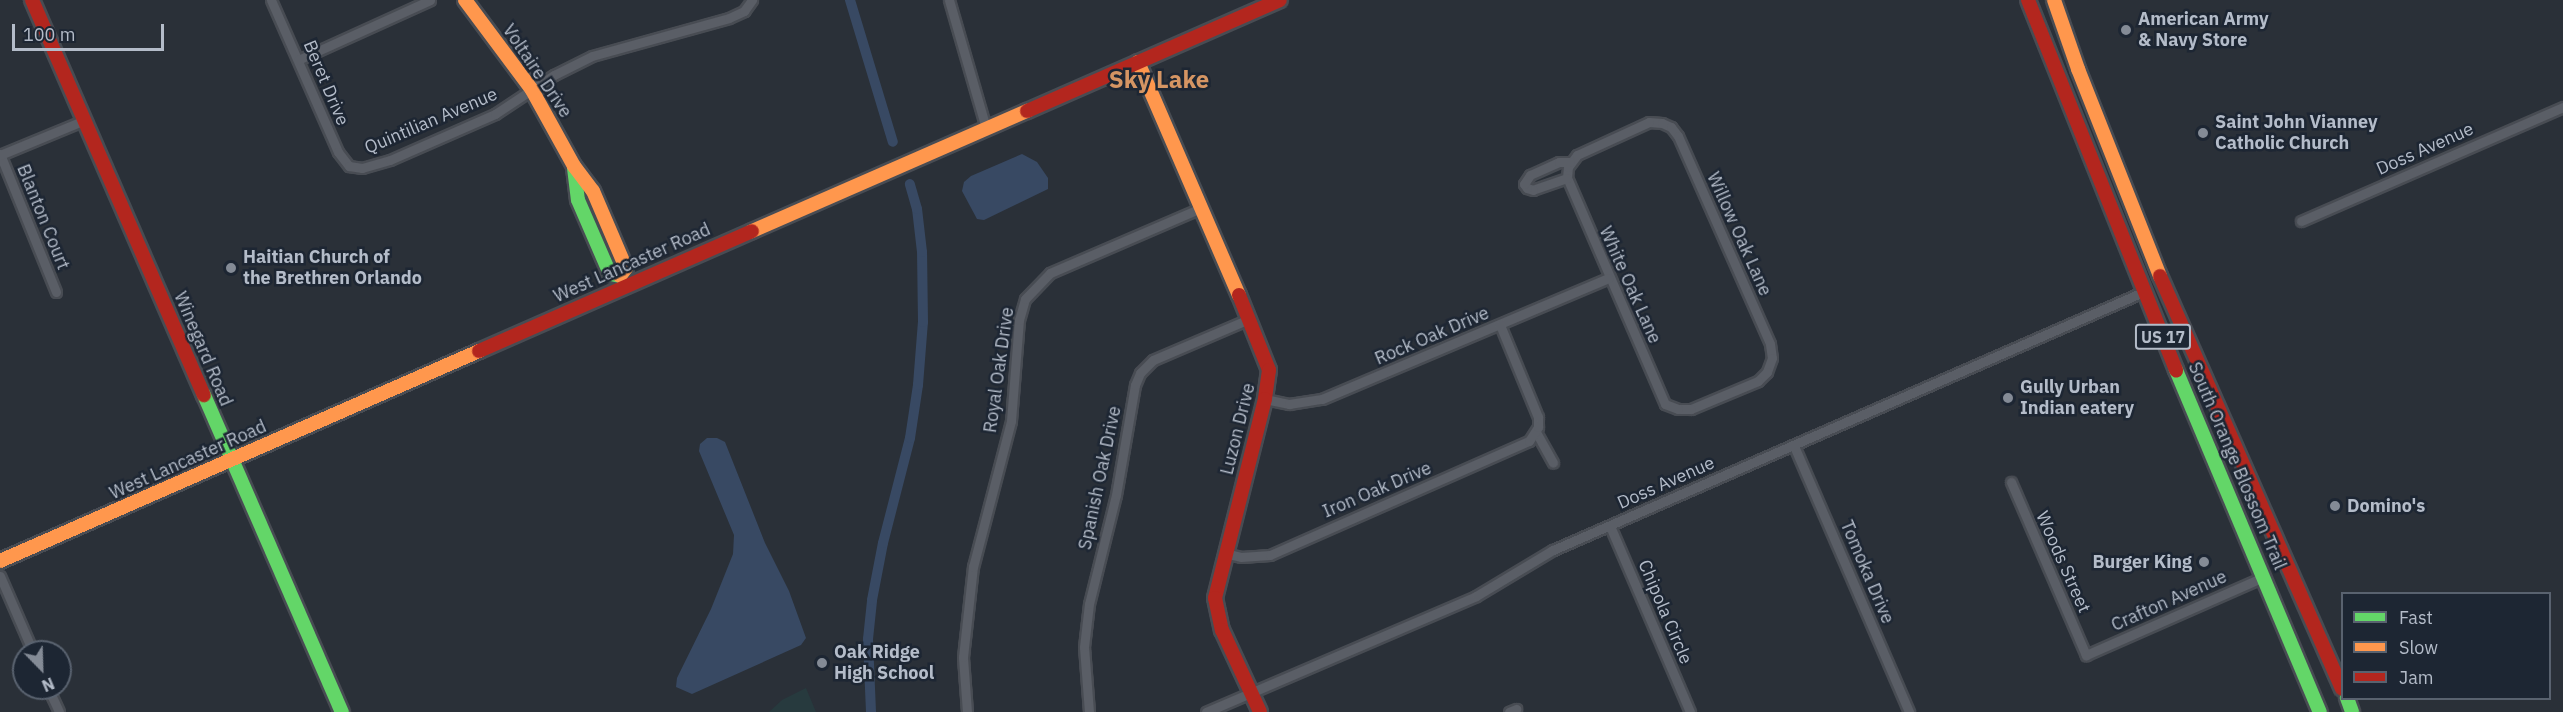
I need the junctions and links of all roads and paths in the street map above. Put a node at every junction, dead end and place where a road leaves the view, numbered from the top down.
1 (32, 0) edge
2 (271, 0) edge
3 (430, 0) edge
4 (465, 0) edge
5 (752, 0) edge
6 (949, 0) edge
7 (1280, 0) edge
8 (2028, 0) edge
9 (2054, 0) edge
10 (298, 60) junction
11 (1138, 62) junction
12 (532, 90) junction
13 (2070, 106) junction
14 (2563, 107) edge
15 (85, 120) junction
16 (2098, 122) junction
17 (986, 128) junction
18 (0, 155) edge
19 (1570, 162) junction
20 (362, 168) joint
21 (1567, 178) junction
22 (1201, 208) junction
23 (2301, 221) dead end
24 (1609, 278) junction
25 (622, 281) junction
26 (56, 292) dead end
27 (2143, 292) junction
28 (2169, 300) junction
29 (1249, 319) junction
30 (1500, 326) junction
31 (1724, 395) joint
32 (1265, 399) junction
33 (1536, 432) junction
34 (1794, 446) junction
35 (232, 461) junction
36 (1553, 463) dead end
37 (2010, 482) dead end
38 (1610, 526) junction
39 (1224, 553) junction
40 (0, 561) edge
41 (0, 576) edge
42 (2264, 577) junction
43 (28, 640) edge
44 (2086, 655) joint
45 (2341, 686) edge
46 (1249, 693) junction
47 (342, 712) edge
48 (967, 712) edge
49 (1089, 712) edge
50 (1206, 712) edge
51 (1260, 712) edge
52 (1690, 712) edge
53 (1909, 712) edge
54 (2320, 712) edge

1 - 15 street, Winegard Road
2 - 10 street, Beret Drive
3 - 10 street
4 - 12 street, Voltaire Drive
5 - 12 street, Quintilian Avenue
6 - 17 street
7 - 11 street, West Lancaster Road
8 - 13 street, South Orange Blossom Trail / US 17
9 - 16 street, South Orange Blossom Trail / US 17
10 - 20 street, Beret Drive
11 - 17 street, West Lancaster Road
11 - 22 street, Luzon Drive
12 - 20 street, Quintilian Avenue
12 - 25 street, Voltaire Drive
13 - 16 street
13 - 27 street, South Orange Blossom Trail / US 17
14 - 23 street, Doss Avenue
15 - 18 street
15 - 35 street, Winegard Road
16 - 28 street, South Orange Blossom Trail / US 17
17 - 25 street, West Lancaster Road
18 - 26 street, Blanton Court
19 - 21 street
19 - 21 street
19 - 31 street, Willow Oak Lane
21 - 24 street, White Oak Lane
22 - 29 street, Luzon Drive
22 - 48 street, Royal Oak Drive
24 - 30 street, Rock Oak Drive
24 - 31 street, White Oak Lane
25 - 35 street, West Lancaster Road
27 - 28 street
27 - 34 street, Doss Avenue
27 - 42 street, South Orange Blossom Trail / US 17
28 - 45 street, South Orange Blossom Trail / US 17
29 - 32 street, Luzon Drive
29 - 49 street, Spanish Oak Drive
30 - 32 street, Rock Oak Drive
30 - 33 street
32 - 39 street, Luzon Drive
33 - 36 street
33 - 39 street, Iron Oak Drive
34 - 38 street, Doss Avenue
34 - 53 street, Tomoka Drive
35 - 40 street, West Lancaster Road
35 - 47 street, Winegard Road
37 - 44 street, Woods Street
38 - 46 street, Doss Avenue
38 - 52 street, Chipola Circle
39 - 46 street, Luzon Drive
41 - 43 street
42 - 44 street, Crafton Avenue
42 - 54 street, South Orange Blossom Trail / US 17
46 - 50 street, Doss Avenue
46 - 51 street, Luzon Drive

